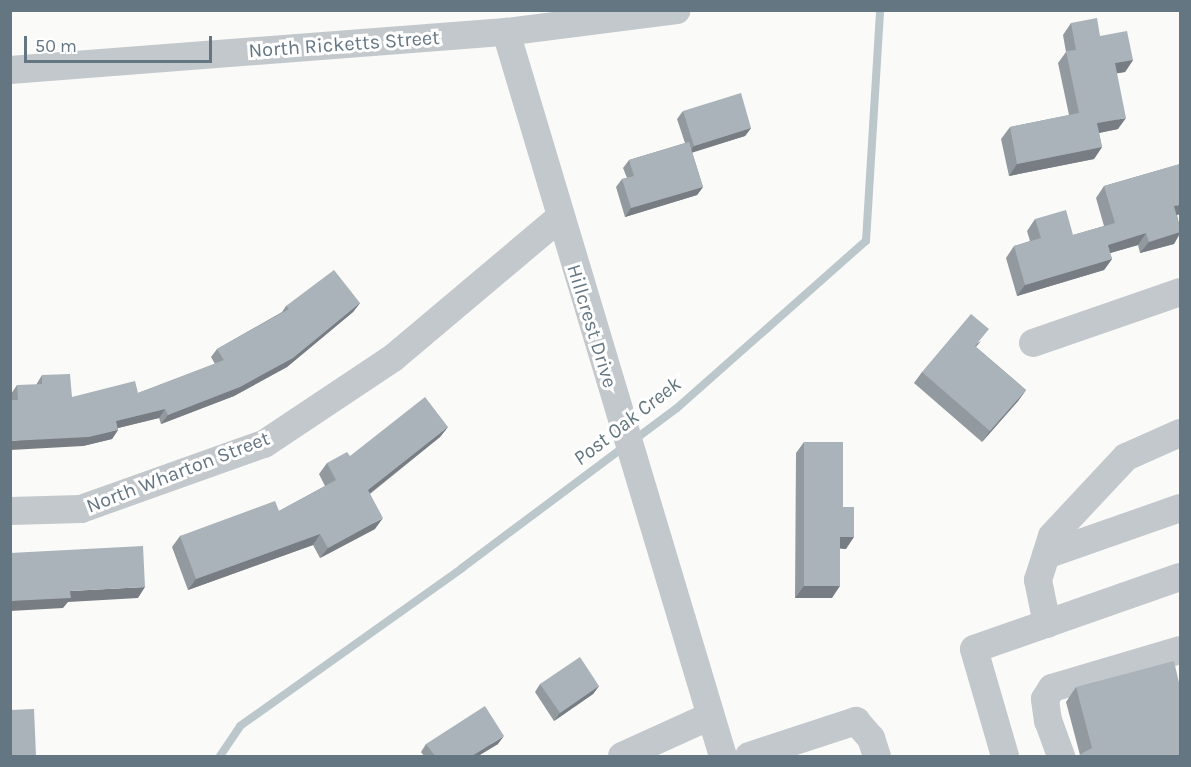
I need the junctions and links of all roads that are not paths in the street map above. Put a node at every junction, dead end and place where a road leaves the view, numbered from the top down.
1 (677, 10) edge
2 (506, 32) junction
3 (10, 70) edge
4 (559, 218) junction
5 (1180, 292) edge
6 (1033, 343) dead end
7 (1180, 433) edge
8 (1180, 508) edge
9 (10, 512) edge
10 (1046, 555) junction
11 (1180, 577) edge
12 (1047, 624) junction
13 (1180, 650) edge
14 (710, 716) junction
15 (780, 752) edge
16 (622, 756) edge
17 (723, 756) edge
18 (749, 756) edge
19 (877, 756) edge
20 (1005, 756) edge
21 (1061, 756) edge

1 - 2 street, North Ricketts Street
2 - 3 street, North Ricketts Street
2 - 4 street, Hillcrest Drive
4 - 9 street, North Wharton Street
4 - 14 street, Hillcrest Drive
5 - 6 street
7 - 10 street
8 - 10 street
10 - 12 street
11 - 12 street
12 - 20 street
13 - 21 street
14 - 16 street
14 - 17 street, Hillcrest Drive
15 - 18 street
15 - 19 street

